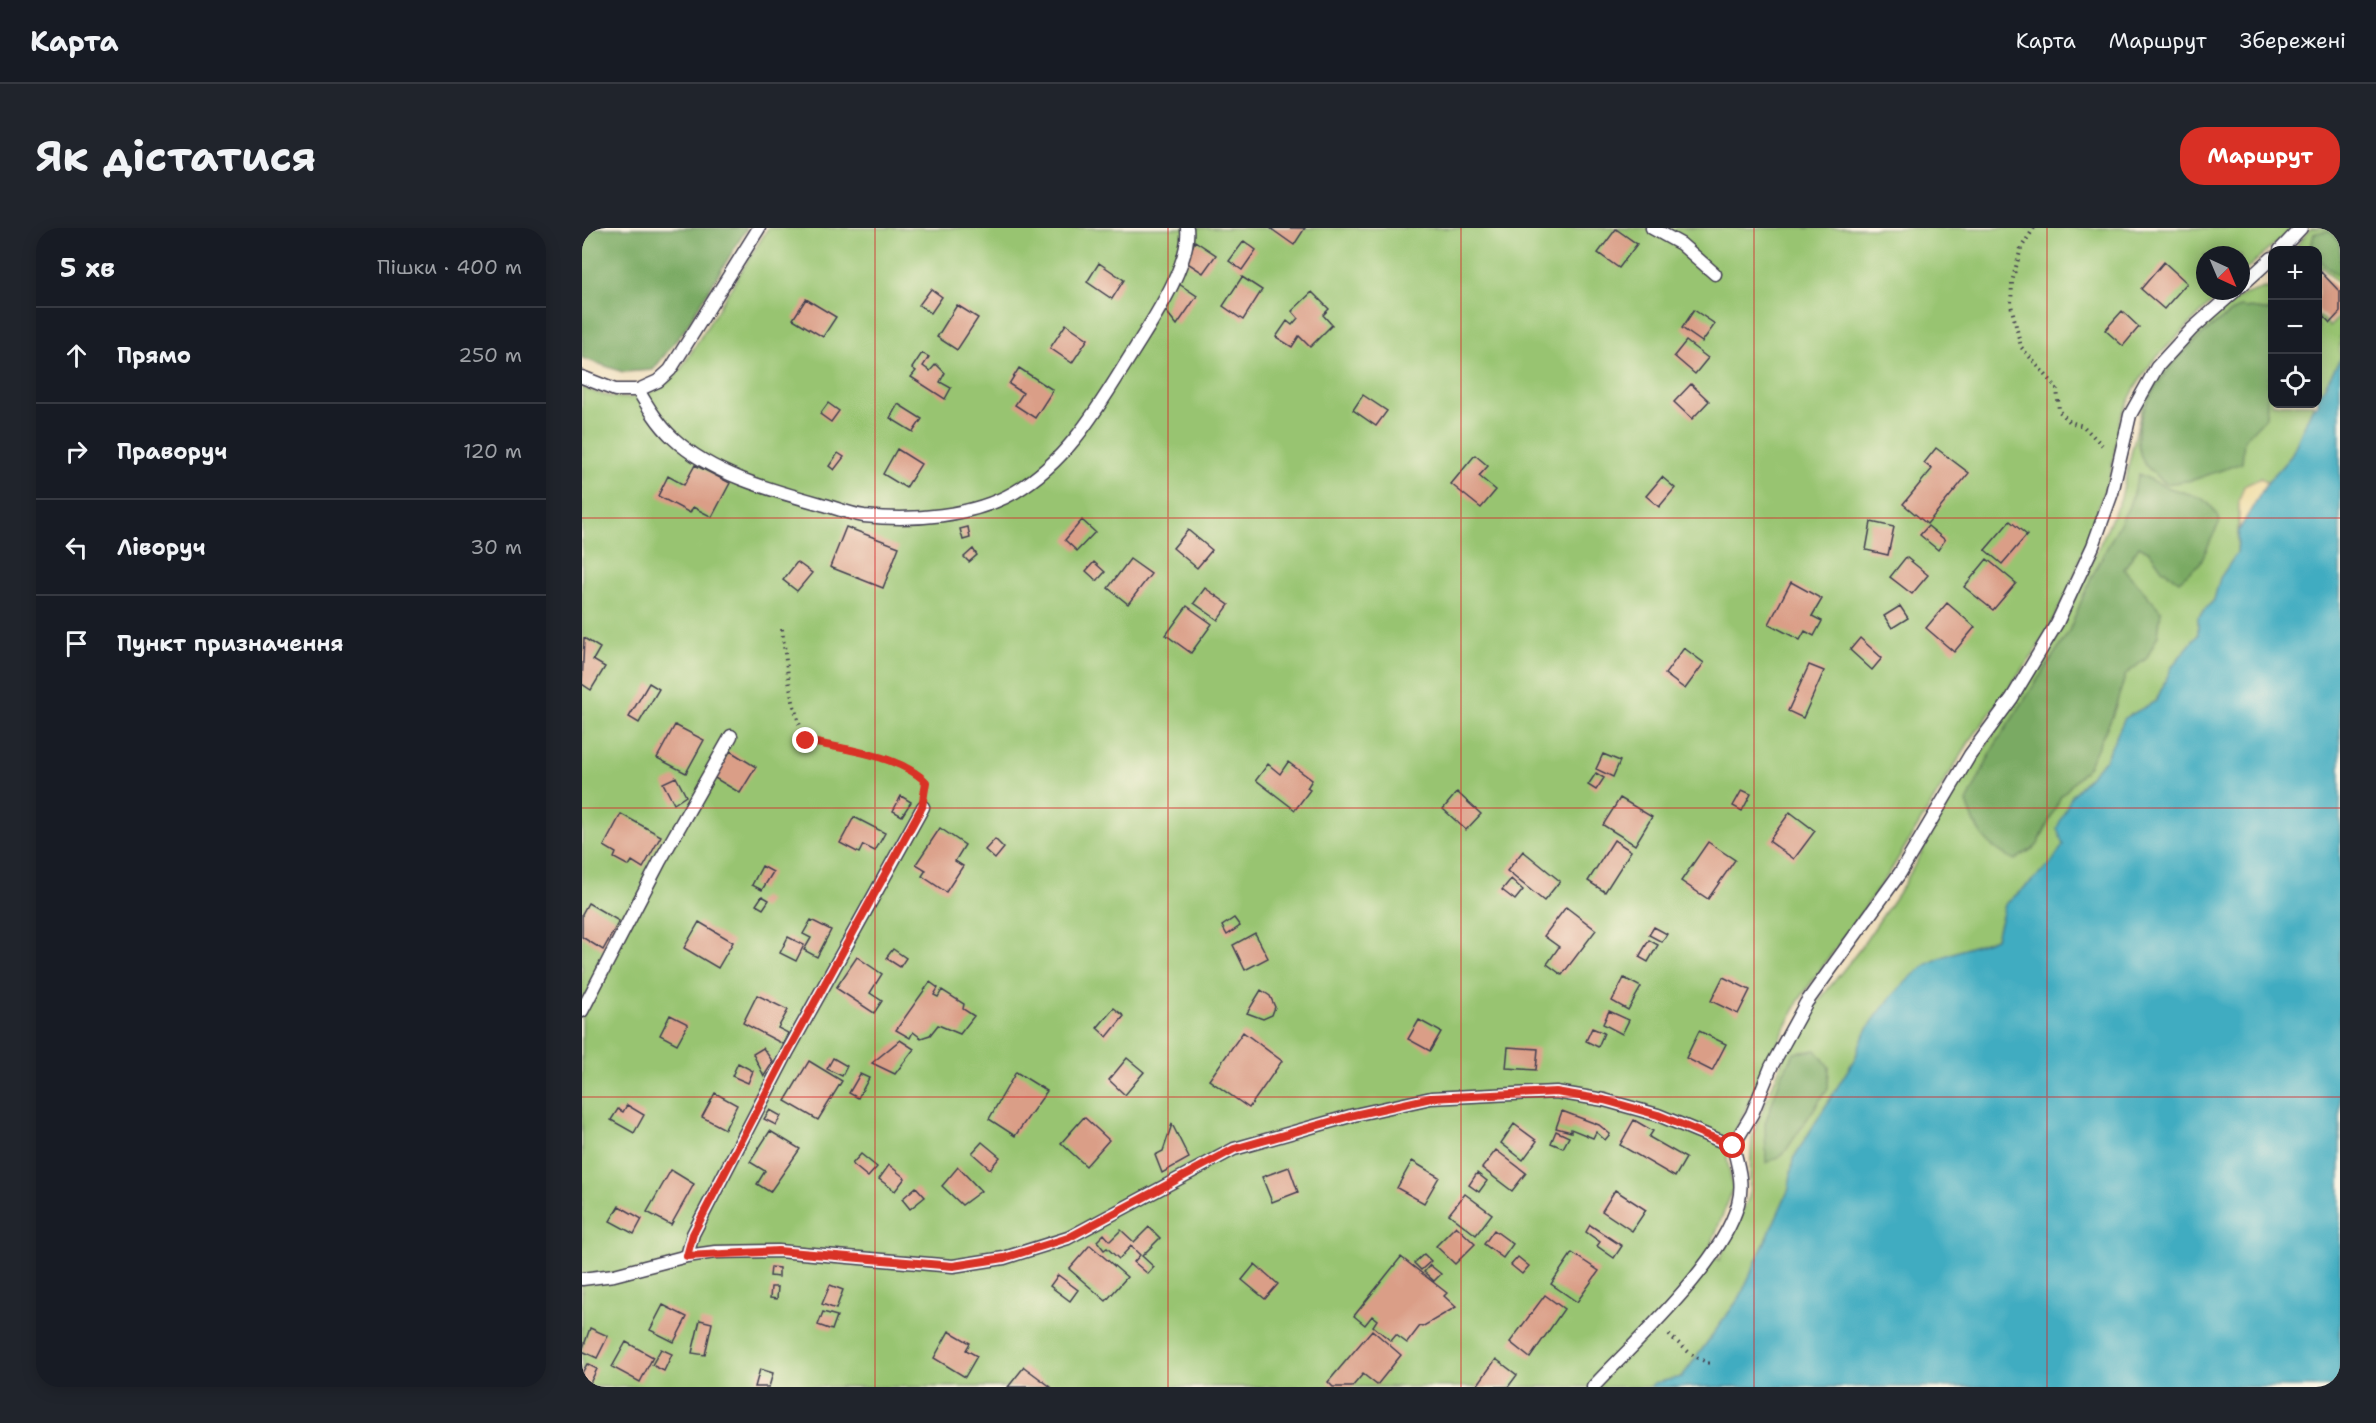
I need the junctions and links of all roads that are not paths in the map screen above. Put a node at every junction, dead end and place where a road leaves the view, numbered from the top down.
1 (759, 228) edge
2 (1187, 228) edge
3 (1652, 228) edge
4 (2301, 228) edge
5 (2284, 246) edge
6 (2268, 262) edge
7 (1715, 274) dead end
8 (2250, 278) edge
9 (2225, 300) edge
10 (582, 377) edge
11 (638, 390) junction
12 (731, 736) dead end
13 (922, 807) road end
14 (582, 1011) edge
15 (1733, 1146) junction
16 (687, 1256) junction
17 (582, 1279) edge
18 (1593, 1387) edge

1 - 11 lane
2 - 11 lane
3 - 7 lane
4 - 5 lane
6 - 8 lane
9 - 15 lane
10 - 11 lane
12 - 14 lane
13 - 16 lane
15 - 16 lane
15 - 18 lane
16 - 17 lane

